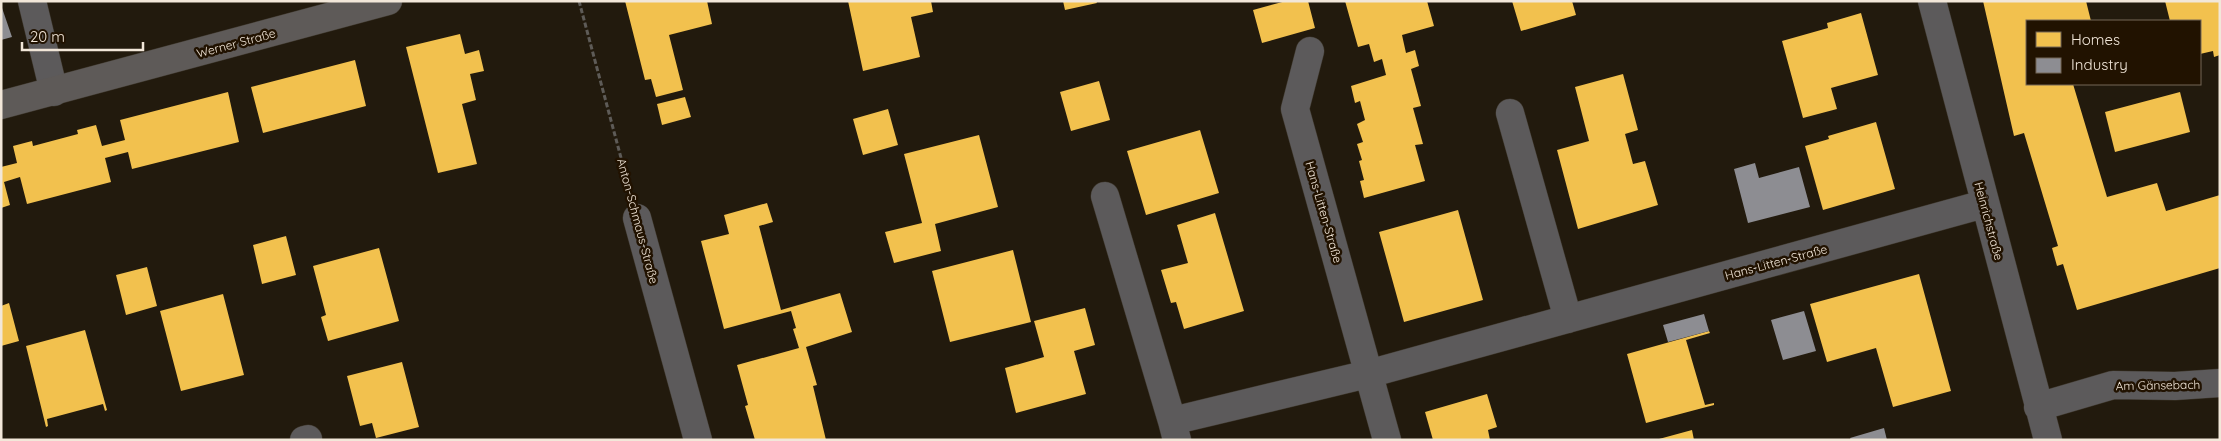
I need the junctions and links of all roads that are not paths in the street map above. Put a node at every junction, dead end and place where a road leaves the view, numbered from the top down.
1 (32, 1) edge
2 (388, 1) edge
3 (1932, 1) edge
4 (1310, 51) dead end
5 (54, 92) junction
6 (1, 105) edge
7 (1510, 112) dead end
8 (1105, 196) dead end
9 (1984, 204) junction
10 (637, 218) road end
11 (1568, 319) junction
12 (1368, 374) junction
13 (2220, 383) edge
14 (2038, 407) junction
15 (1174, 430) edge
16 (698, 440) edge
17 (1387, 440) edge
18 (2048, 440) edge

1 - 5 street
2 - 5 main road, Werner Straße
3 - 9 street, Heinrichstraße
4 - 12 street, Hans-Litten-Straße
5 - 6 main road, Werner Straße
7 - 11 street
8 - 15 street, Hans-Litten-Straße
9 - 11 street, Hans-Litten-Straße
9 - 14 street, Heinrichstraße
10 - 16 street, Anton-Schmaus-Straße
11 - 12 street, Hans-Litten-Straße
12 - 15 street, Hans-Litten-Straße
12 - 17 street, Hans-Litten-Straße
13 - 14 street, Am Gänsebach
14 - 18 street, Heinrichstraße

